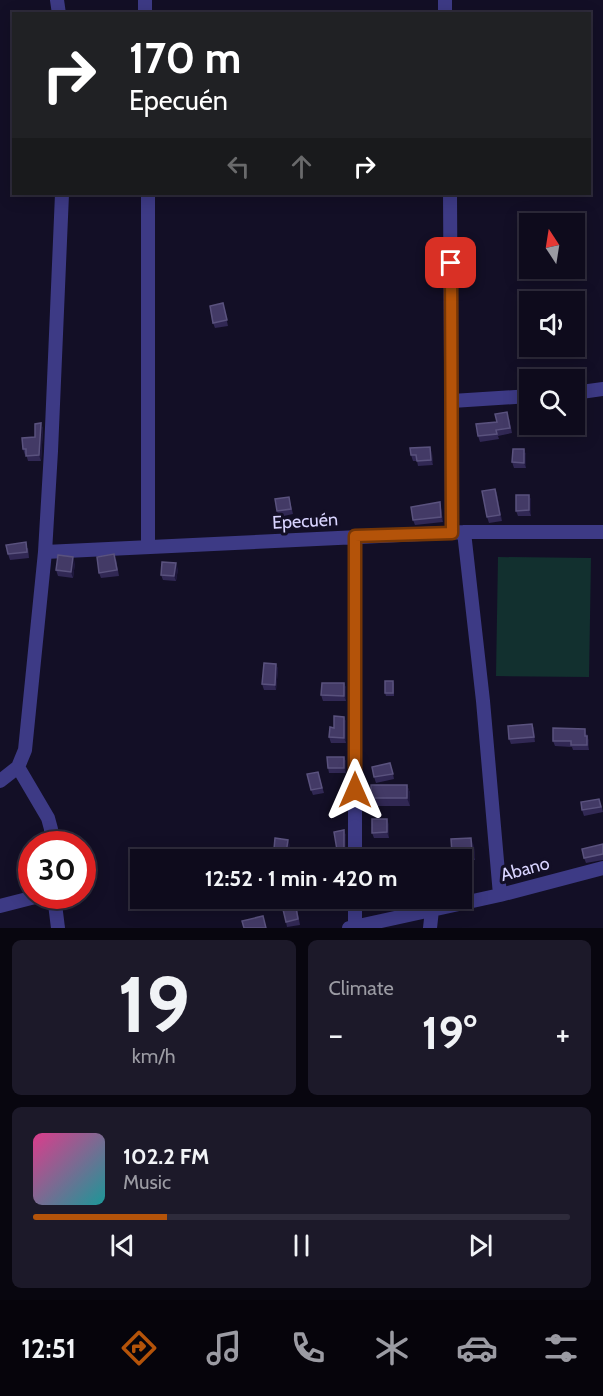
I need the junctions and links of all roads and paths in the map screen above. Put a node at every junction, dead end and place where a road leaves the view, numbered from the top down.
1 (62, 195) edge
2 (148, 195) edge
3 (450, 195) edge
4 (603, 389) edge
5 (585, 391) edge
6 (519, 397) edge
7 (452, 401) junction
8 (458, 532) junction
9 (603, 532) edge
10 (355, 536) junction
11 (148, 547) junction
12 (45, 552) junction
13 (18, 767) junction
14 (0, 781) edge
15 (51, 831) edge
16 (355, 849) edge
17 (603, 868) edge
18 (500, 895) junction
19 (18, 901) edge
20 (0, 906) edge
21 (56, 909) edge
22 (354, 909) edge
23 (432, 910) junction
24 (352, 927) edge
25 (58, 928) edge
26 (430, 928) edge

1 - 12 street
2 - 11 street
3 - 7 street
4 - 5 street
6 - 7 street
7 - 8 street
8 - 9 street, Epecuén
8 - 10 street, Epecuén
8 - 18 street
10 - 11 street, Epecuén
10 - 16 street
11 - 12 street, Epecuén
12 - 13 street
13 - 14 street
13 - 15 street
17 - 18 street, Abano
18 - 23 street, Abano
19 - 20 street
21 - 25 street
22 - 24 street
23 - 24 street, Abano
23 - 26 street

